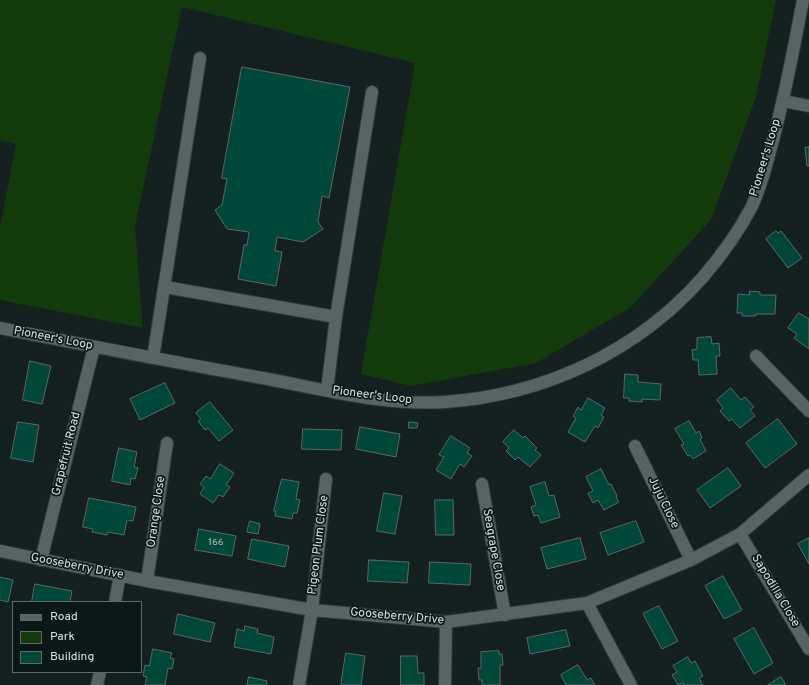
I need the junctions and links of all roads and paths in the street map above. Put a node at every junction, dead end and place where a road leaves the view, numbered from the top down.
1 (803, 0) edge
2 (200, 58) dead end
3 (372, 92) dead end
4 (783, 101) junction
5 (809, 106) edge
6 (165, 287) junction
7 (336, 316) junction
8 (0, 328) edge
9 (94, 347) junction
10 (756, 356) dead end
11 (153, 358) junction
12 (327, 390) junction
13 (809, 411) edge
14 (167, 443) dead end
15 (635, 446) dead end
16 (809, 476) edge
17 (326, 480) dead end
18 (482, 484) dead end
19 (740, 534) junction
20 (0, 551) edge
21 (41, 560) junction
22 (691, 560) junction
23 (120, 576) junction
24 (147, 581) junction
25 (114, 601) edge
26 (587, 603) junction
27 (312, 610) junction
28 (505, 615) junction
29 (446, 622) junction
30 (809, 649) edge
31 (100, 673) edge
32 (97, 685) edge
33 (299, 685) edge
34 (445, 685) edge
35 (631, 685) edge

1 - 4 street, Pioneer's Loop
2 - 6 street
3 - 7 street
4 - 5 street
4 - 12 street, Pioneer's Loop
6 - 7 street
6 - 11 street
7 - 12 street
8 - 9 street, Pioneer's Loop
9 - 11 street, Pioneer's Loop
9 - 21 street, Grapefruit Road
10 - 13 street
11 - 12 street, Pioneer's Loop
14 - 24 street, Orange Close
15 - 22 street, Juju Close
16 - 19 street, Gooseberry Drive
17 - 27 street, Pigeon Plum Close
18 - 28 street, Seagrape Close
19 - 22 street, Gooseberry Drive
19 - 30 street, Sapodilla Close
20 - 21 street, Gooseberry Drive
21 - 23 street, Gooseberry Drive
22 - 26 street, Gooseberry Drive
23 - 24 street, Gooseberry Drive
23 - 25 street
24 - 27 street, Gooseberry Drive
26 - 28 street, Gooseberry Drive
26 - 35 street
27 - 29 street, Gooseberry Drive
27 - 33 street, Pigeon Plum Close
28 - 29 street, Gooseberry Drive
29 - 34 street
31 - 32 street

